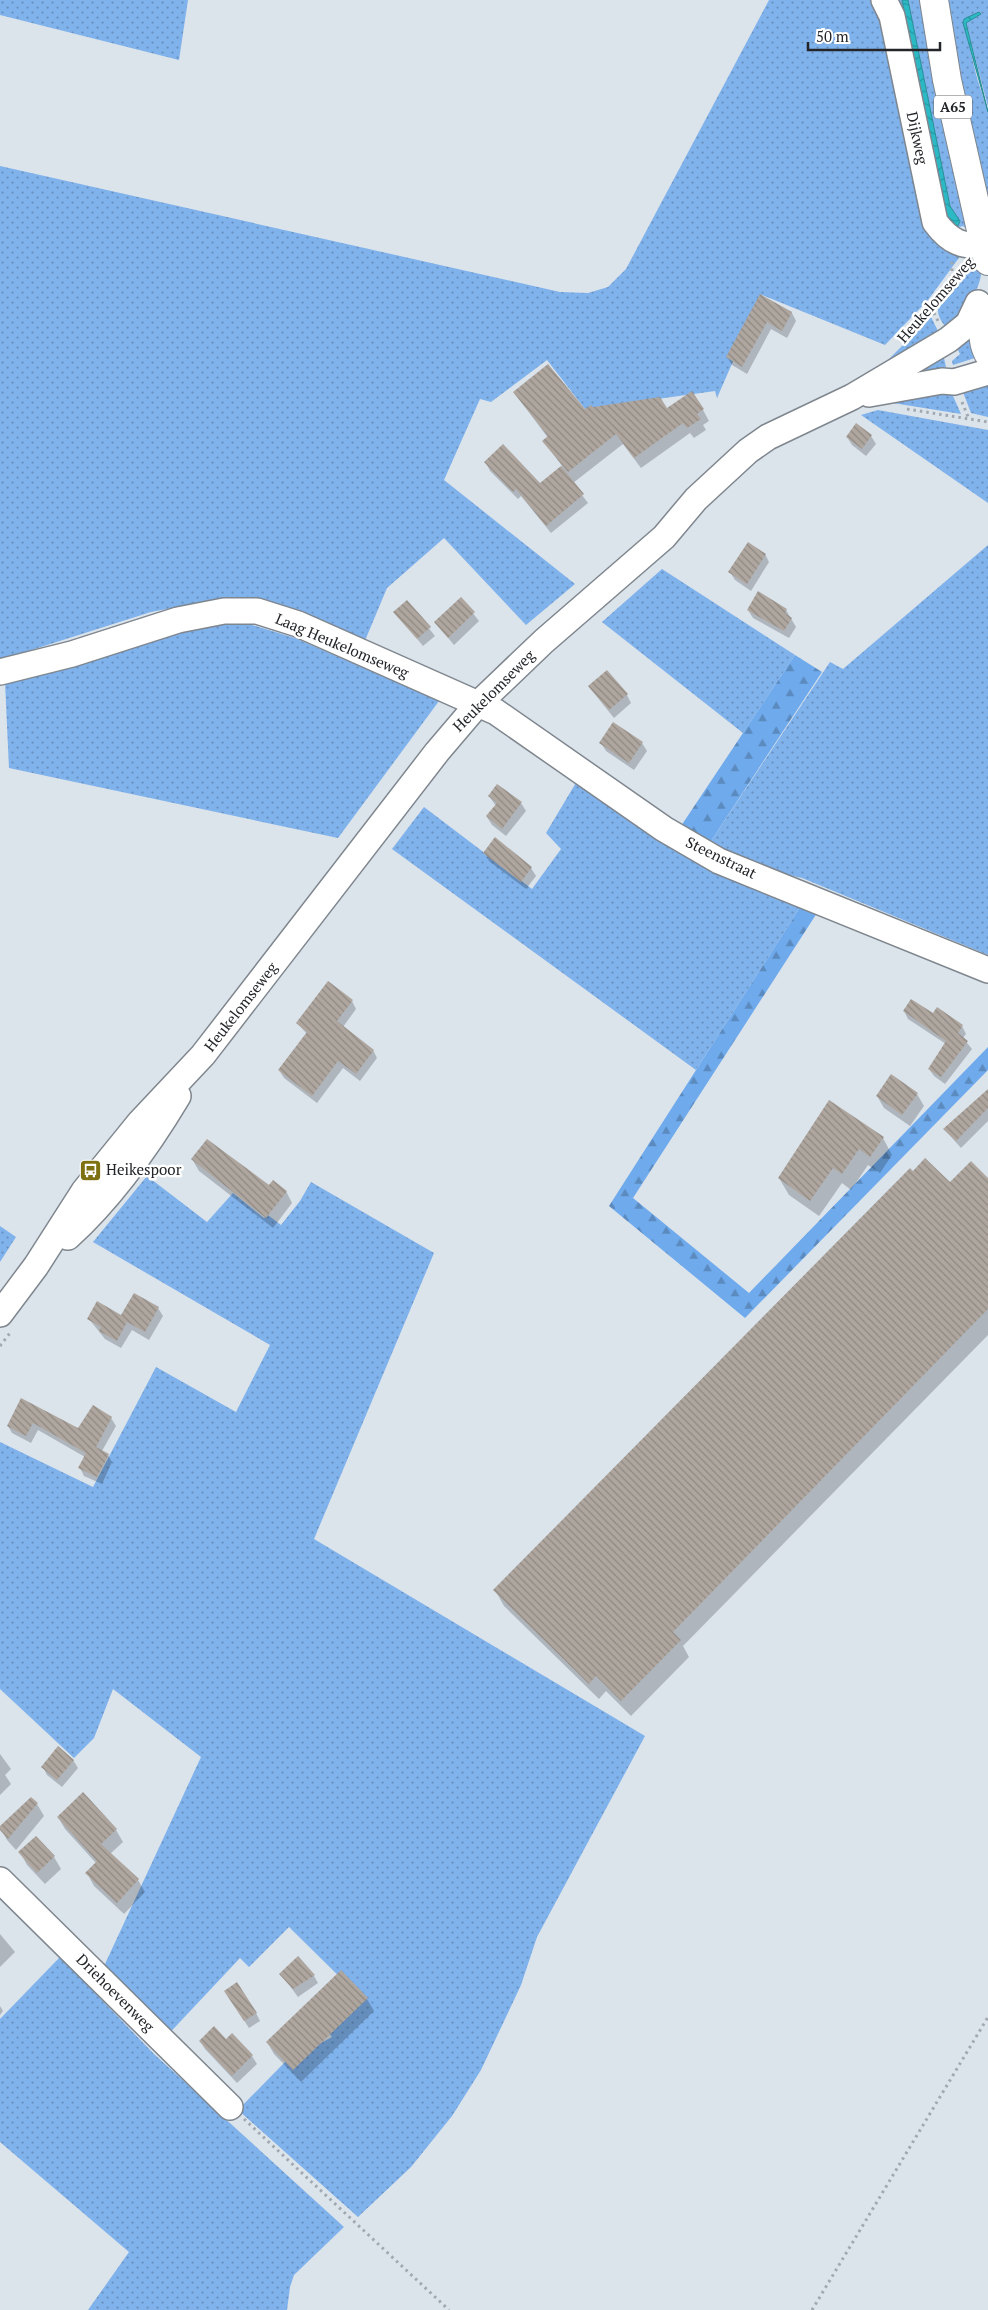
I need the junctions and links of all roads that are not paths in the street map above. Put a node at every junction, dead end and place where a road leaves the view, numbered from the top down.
1 (884, 0) edge
2 (934, 0) edge
3 (985, 238) edge
4 (985, 300) edge
5 (988, 353) edge
6 (988, 361) edge
7 (988, 372) edge
8 (942, 381) junction
9 (852, 397) junction
10 (0, 672) edge
11 (477, 705) junction
12 (988, 970) edge
13 (0, 1314) edge
14 (0, 1880) edge
15 (230, 2107) road end

1 - 3 street, Dijkweg
2 - 3 main road, A65
4 - 5 main road
4 - 9 street, Heukelomseweg
6 - 8 street, Heukelomseweg
7 - 8 street, Heukelomseweg
8 - 9 street, Heukelomseweg
9 - 11 street, Heukelomseweg
10 - 11 street, Laag Heukelomseweg
11 - 12 street, Steenstraat
11 - 13 street, Heukelomseweg
14 - 15 street, Driehoevenweg

